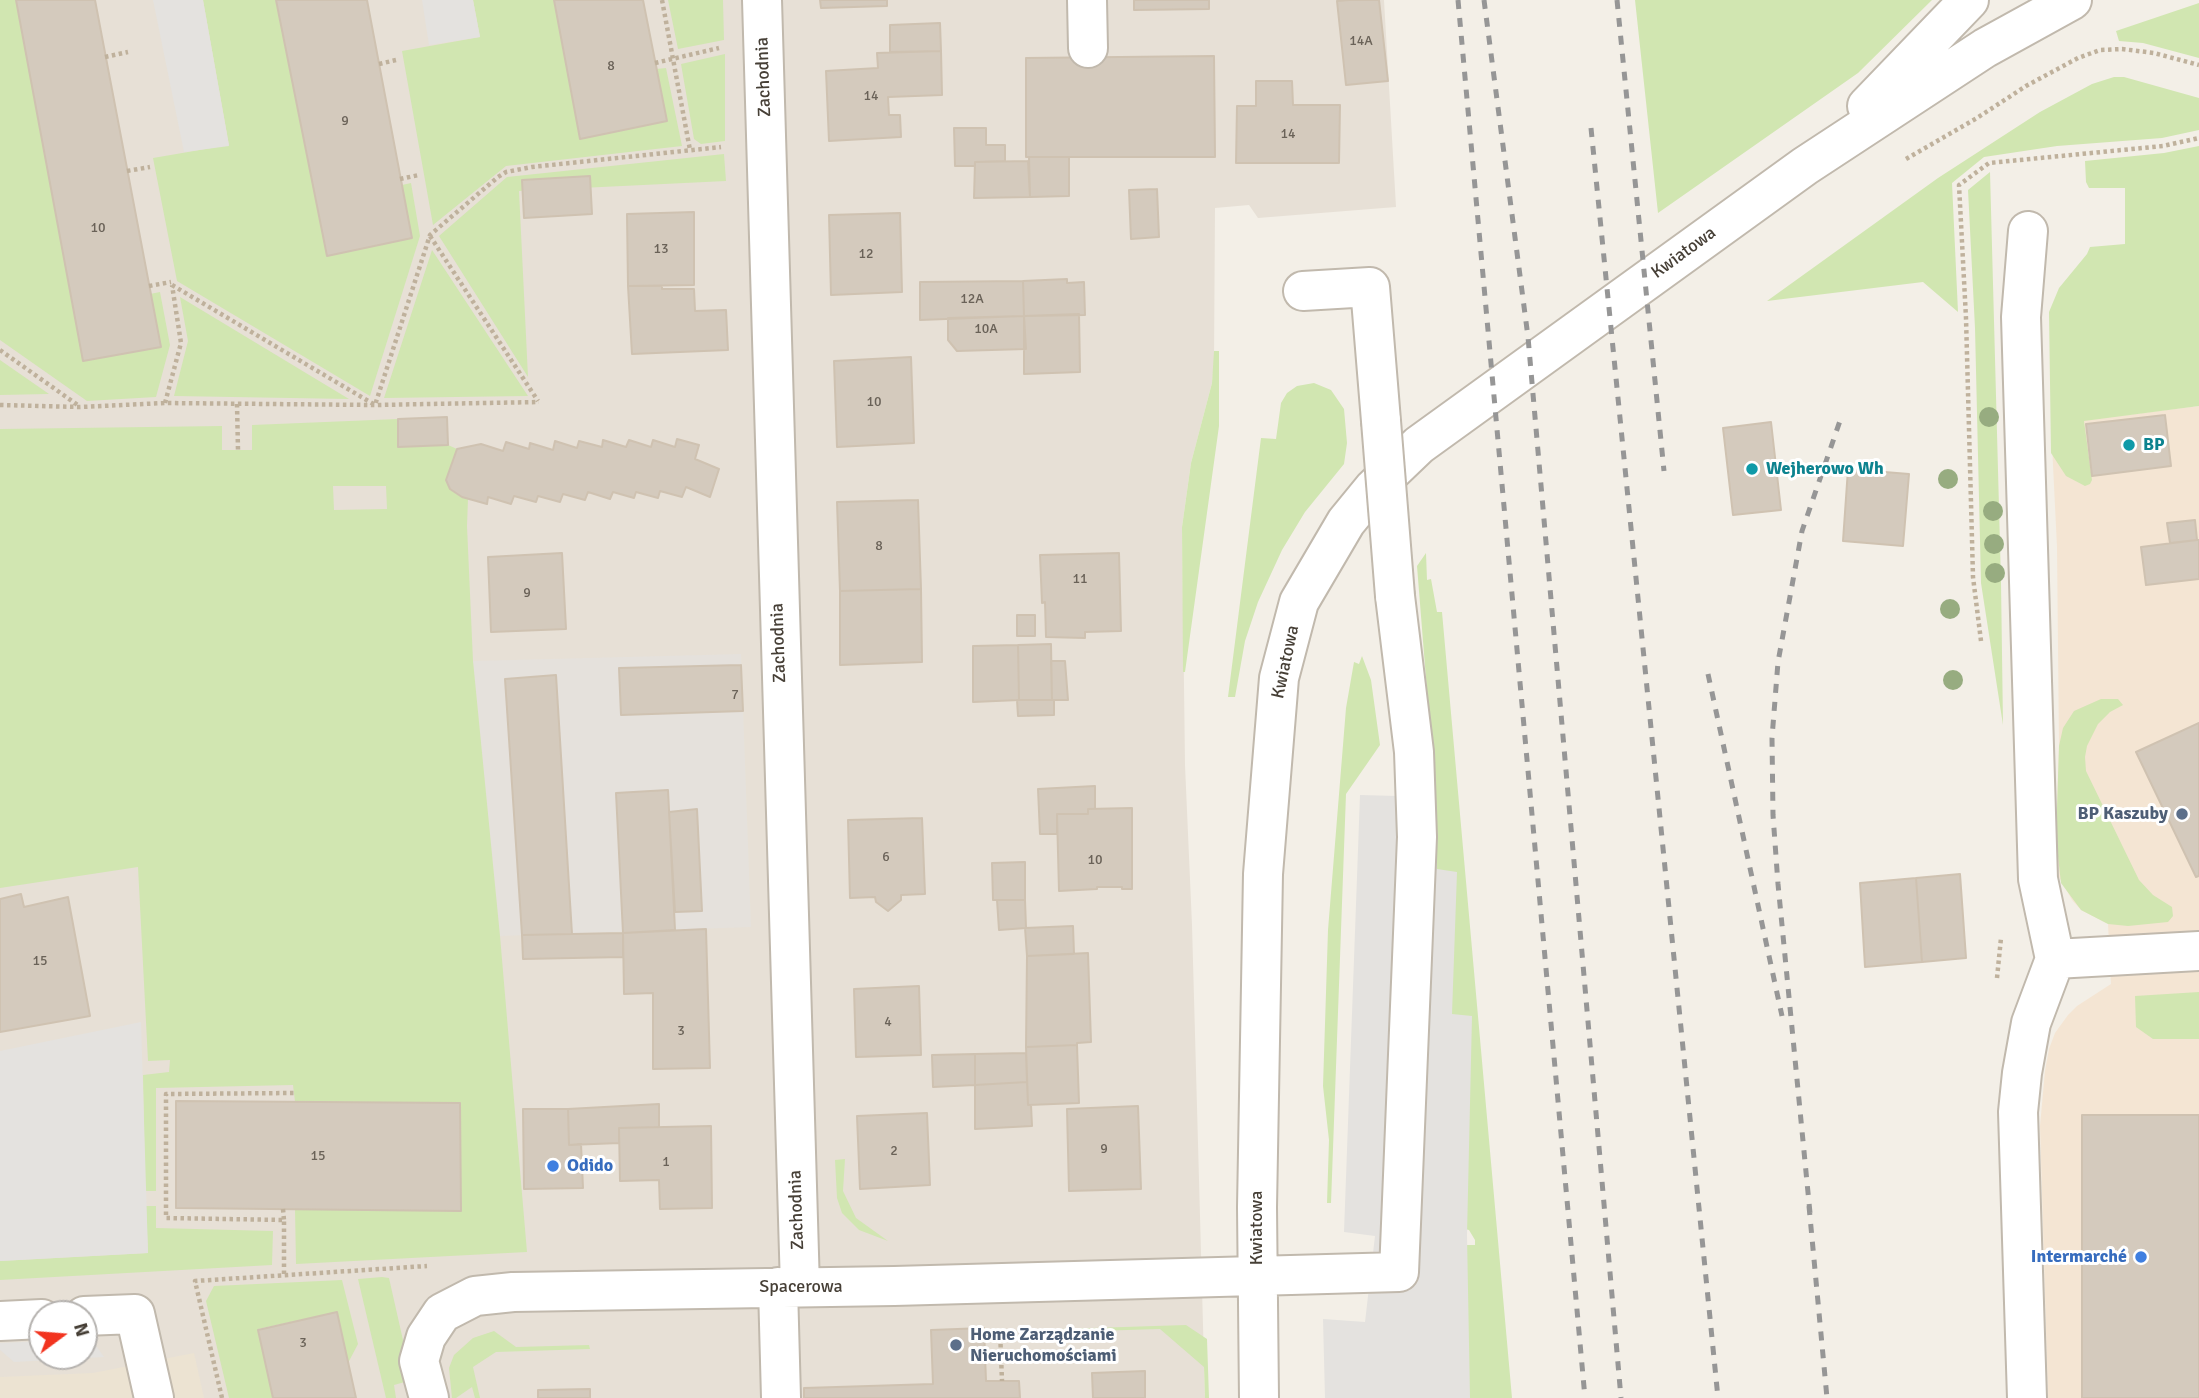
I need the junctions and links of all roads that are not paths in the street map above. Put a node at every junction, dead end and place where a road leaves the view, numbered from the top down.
1 (762, 0) edge
2 (1087, 0) edge
3 (1969, 0) edge
4 (2072, 0) edge
5 (1088, 48) dead end
6 (1805, 166) junction
7 (2028, 231) dead end
8 (1303, 291) dead end
9 (2199, 951) edge
10 (2055, 959) junction
11 (1257, 1276) junction
12 (789, 1287) junction
13 (98, 1315) edge
14 (28, 1320) edge
15 (0, 1321) edge
16 (150, 1381) edge
17 (429, 1398) edge
18 (781, 1398) edge
19 (1259, 1398) edge
20 (2027, 1398) edge

1 - 12 street, Zachodnia
2 - 5 street
3 - 6 street, Kwiatowa
4 - 6 street, Kwiatowa
6 - 11 street, Kwiatowa
7 - 10 street
8 - 11 street, Spacerowa, bridge
9 - 10 street
10 - 20 street
11 - 12 street, Spacerowa
11 - 19 street, Kwiatowa
12 - 17 street, Spacerowa
12 - 18 street, Zachodnia
13 - 16 street
14 - 15 street

